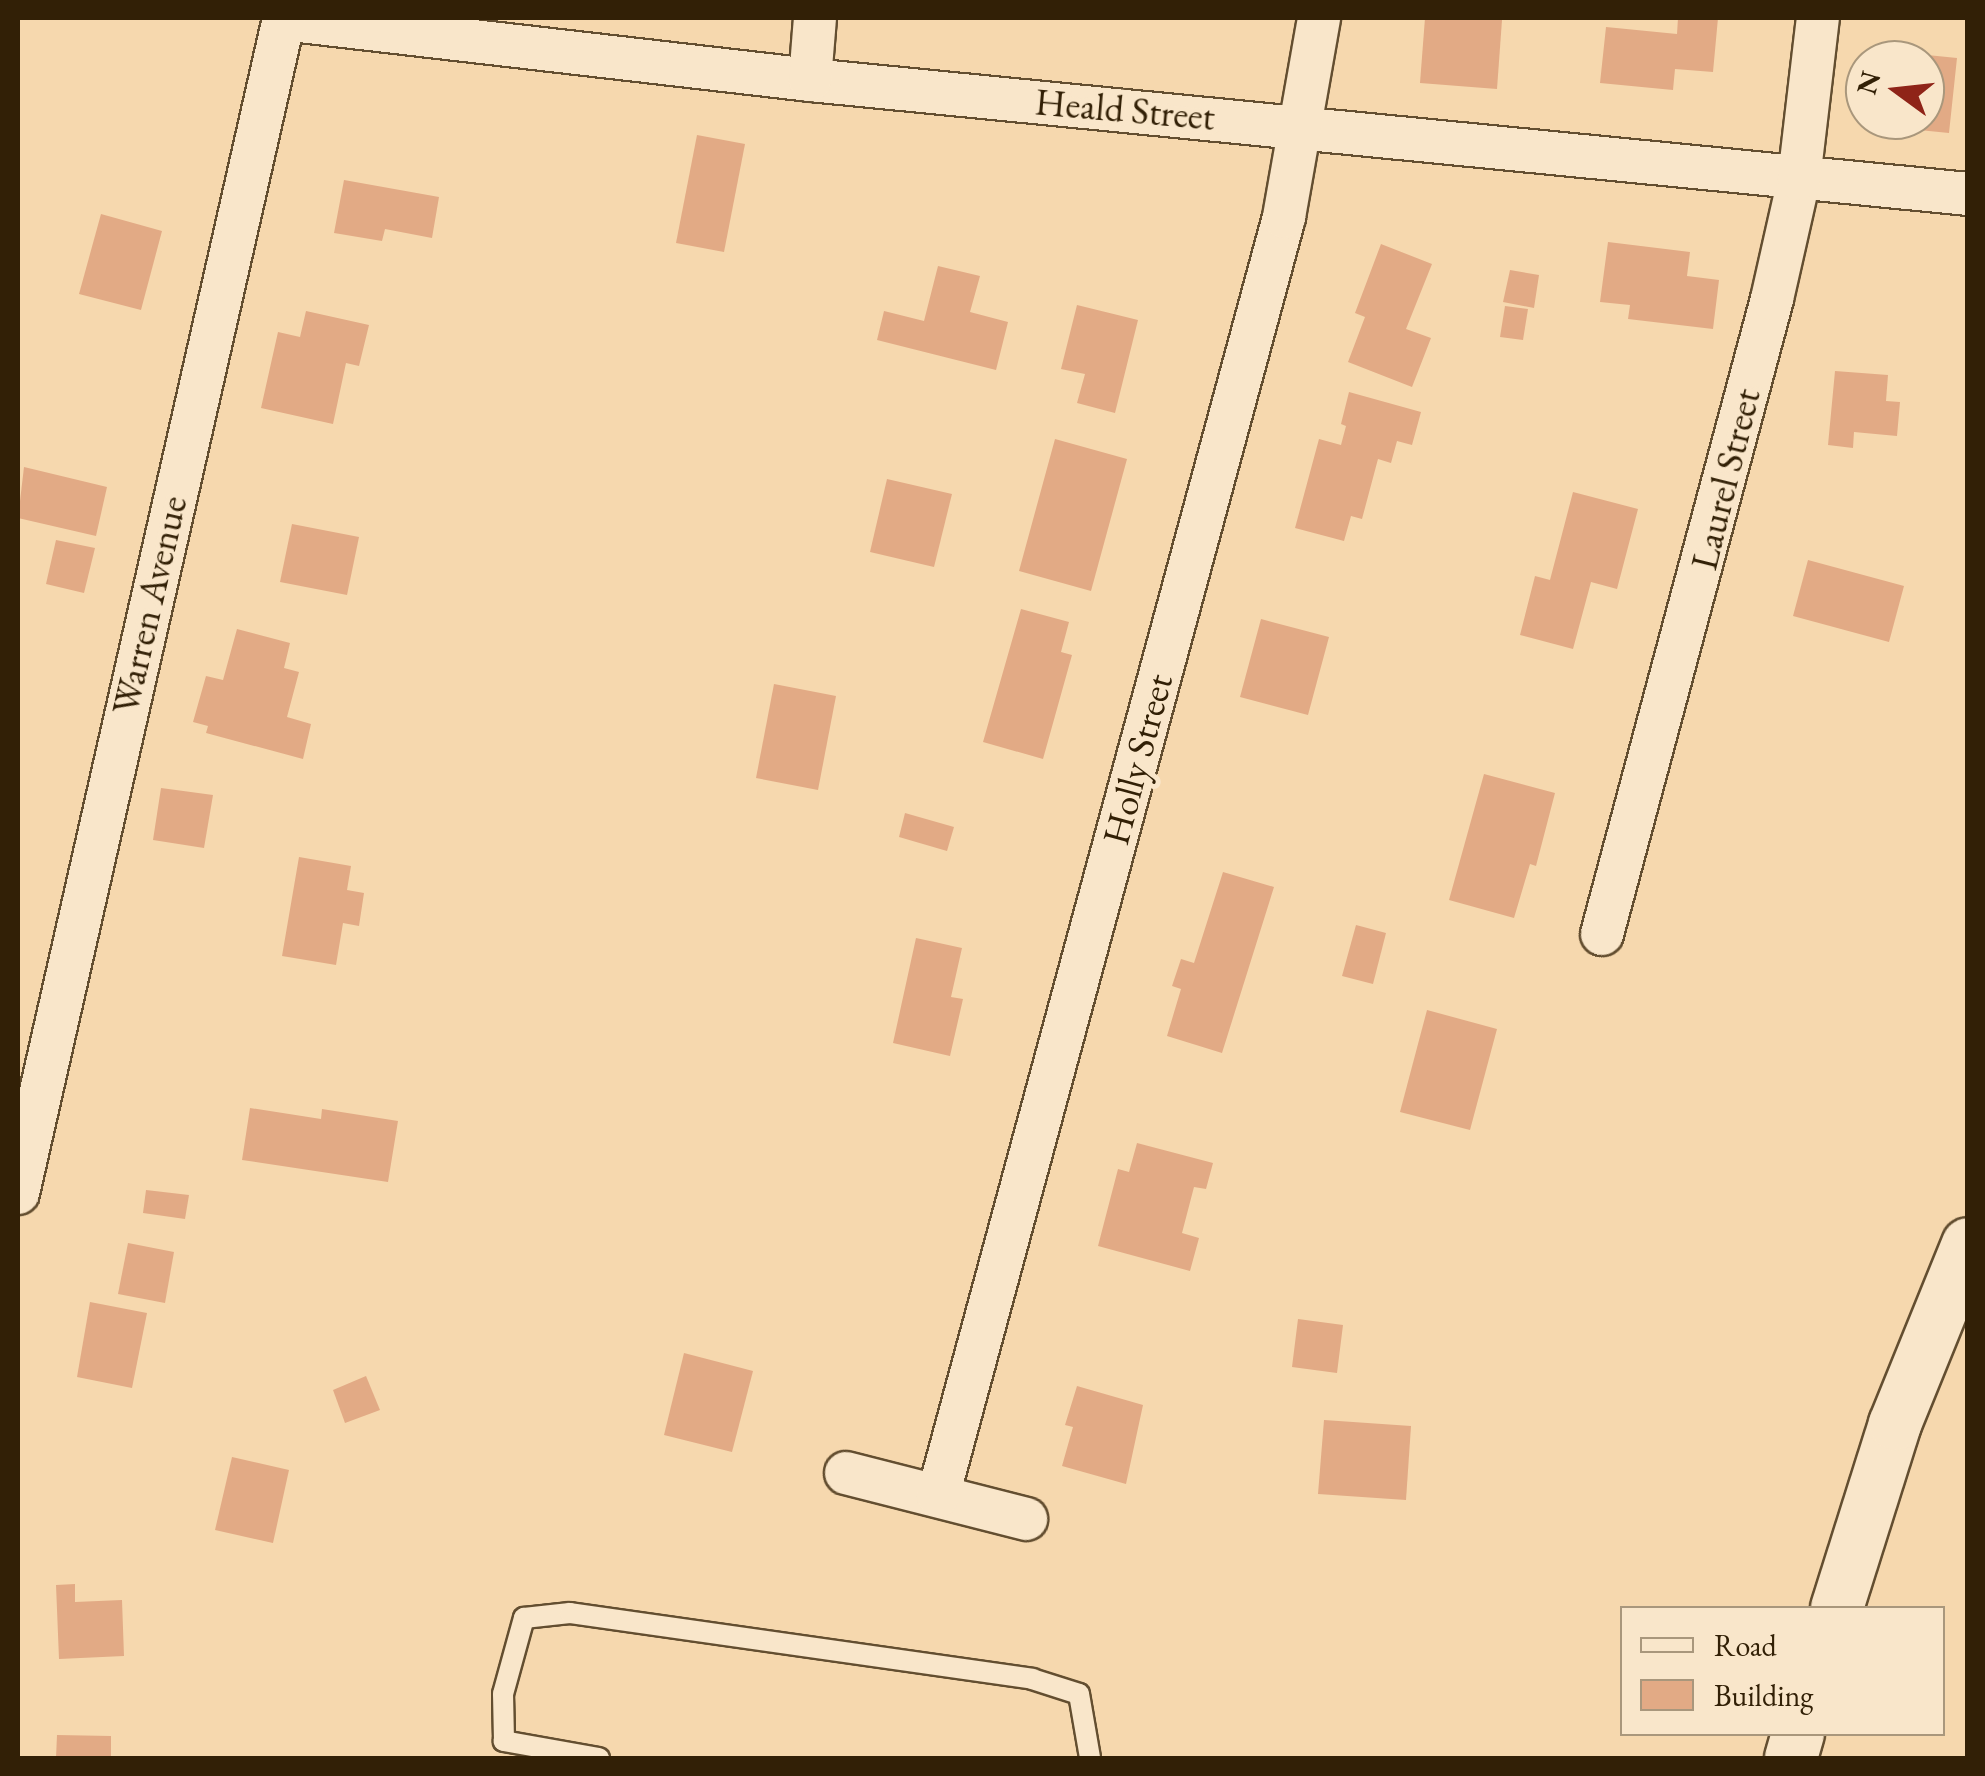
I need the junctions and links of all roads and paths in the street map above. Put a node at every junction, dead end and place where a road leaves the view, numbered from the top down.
1 (283, 18) edge
2 (816, 18) edge
3 (1319, 18) edge
4 (1818, 18) edge
5 (810, 80) junction
6 (1303, 127) junction
7 (1799, 179) junction
8 (1968, 194) edge
9 (1602, 934) dead end
10 (18, 1193) edge
11 (1968, 1244) edge
12 (846, 1473) dead end
13 (938, 1496) junction
14 (1026, 1519) dead end
15 (1838, 1606) edge
16 (599, 1758) edge
17 (1090, 1758) edge

1 - 5 street, Heald Street
1 - 10 street, Warren Avenue
2 - 5 street
3 - 6 street, Holly Street
4 - 7 street, Laurel Street
5 - 6 street, Heald Street
6 - 7 street, Heald Street
6 - 13 street, Holly Street
7 - 8 street, Heald Street
7 - 9 street, Laurel Street
11 - 15 street
12 - 13 street
13 - 14 street
16 - 17 lane

